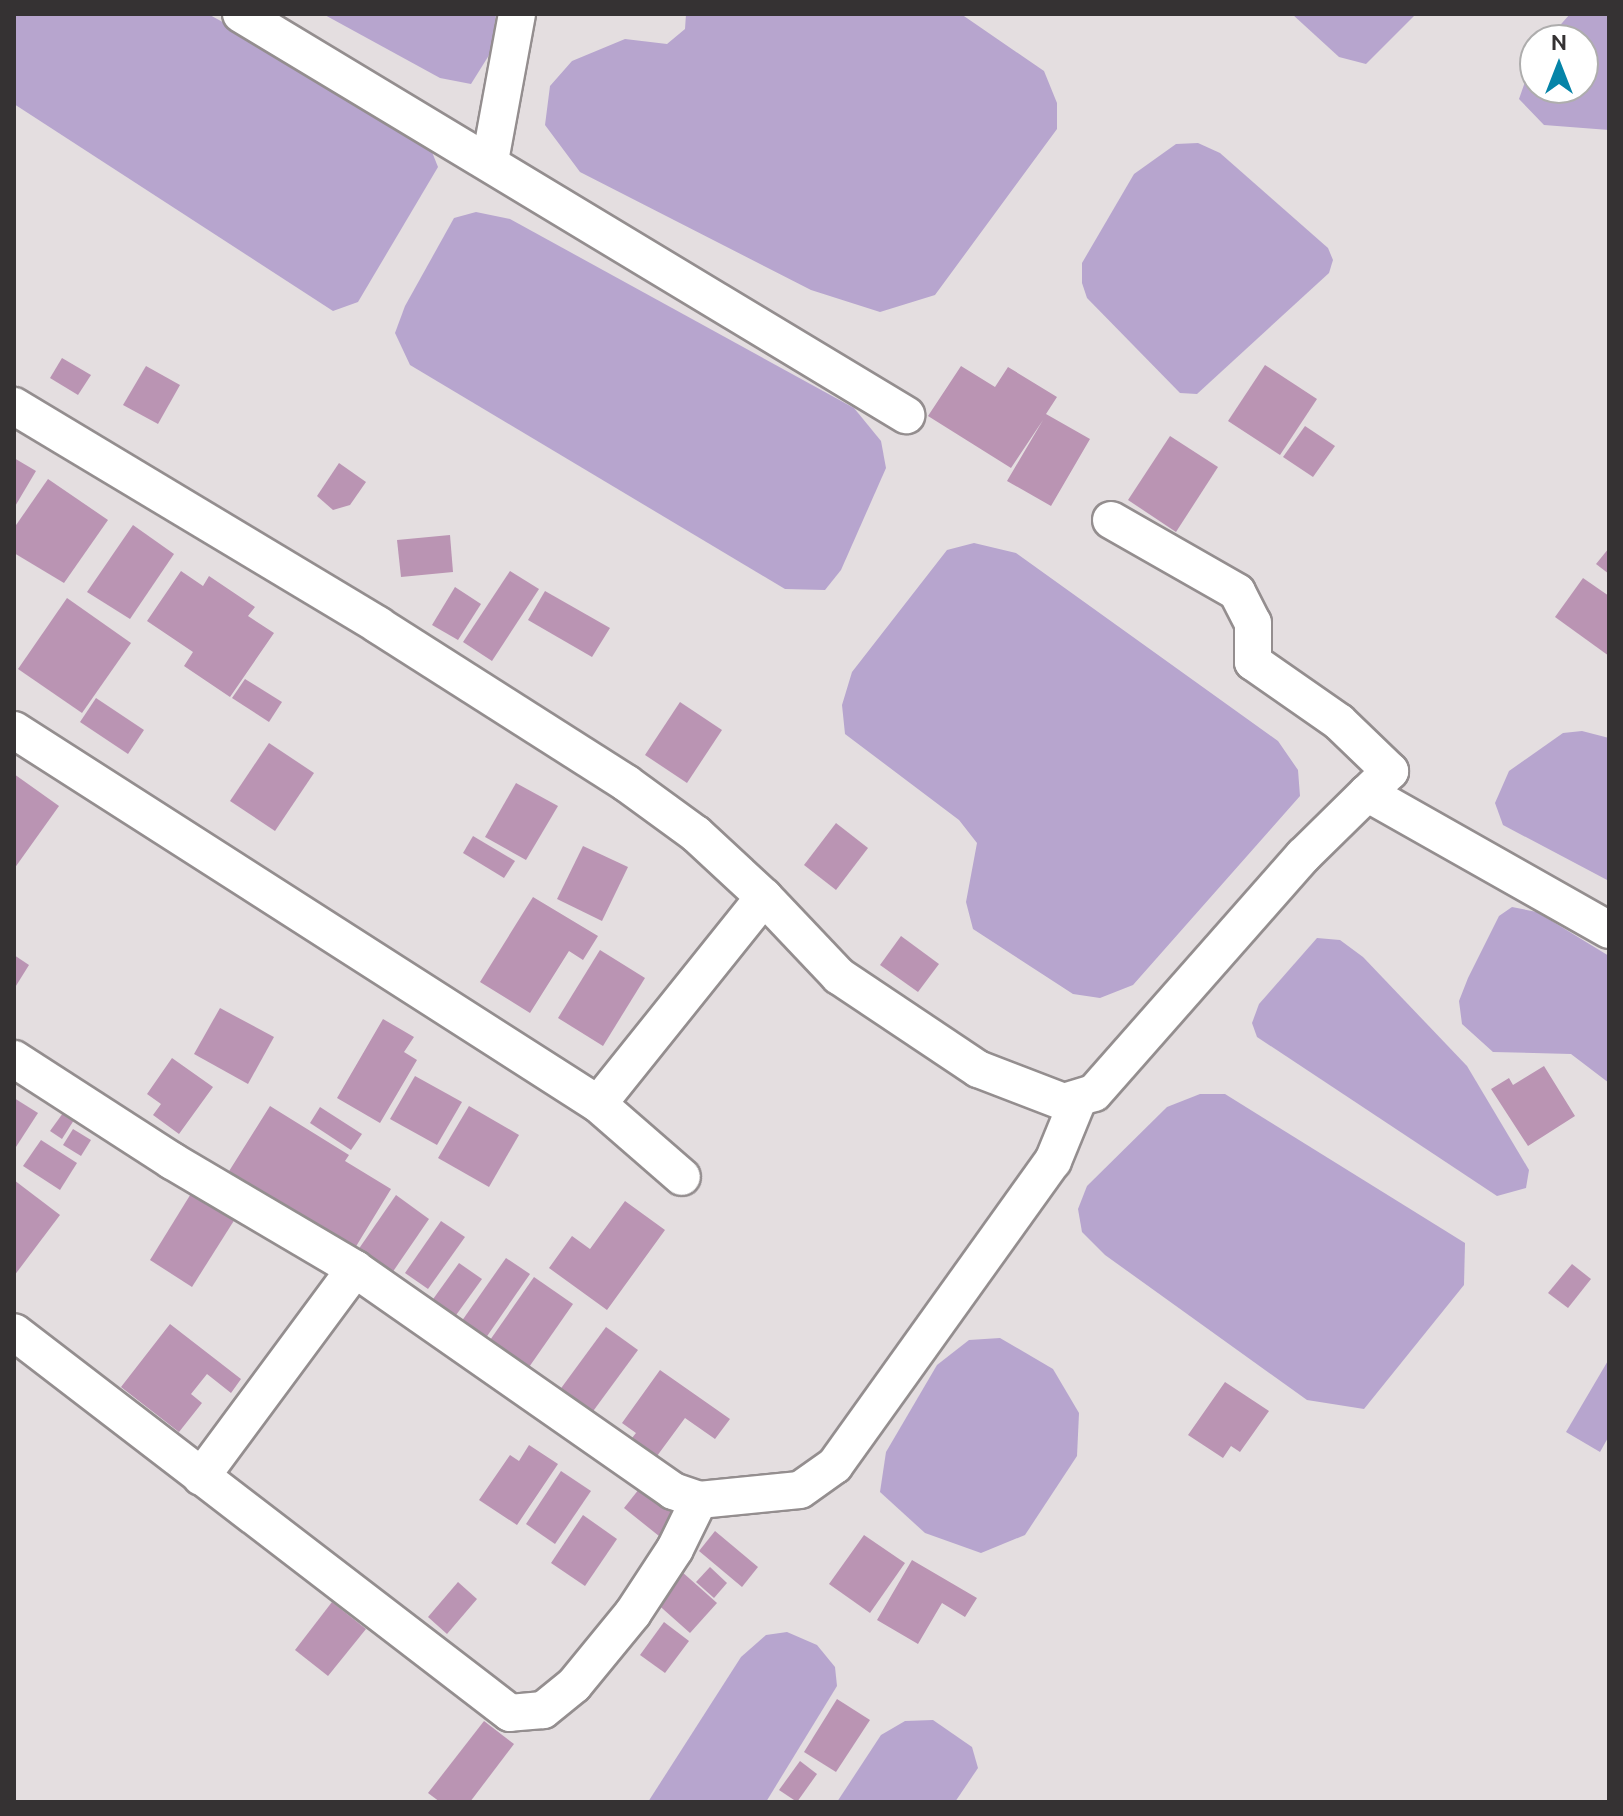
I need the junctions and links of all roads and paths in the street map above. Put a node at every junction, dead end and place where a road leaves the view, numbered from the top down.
1 (241, 14) edge
2 (517, 14) edge
3 (490, 161) junction
4 (14, 406) edge
5 (906, 415) dead end
6 (1111, 520) dead end
7 (14, 730) edge
8 (1367, 793) junction
9 (764, 897) junction
10 (1609, 930) edge
11 (14, 1059) edge
12 (1078, 1100) junction
13 (598, 1104) junction
14 (682, 1177) dead end
15 (355, 1269) junction
16 (16, 1337) edge
17 (201, 1477) junction
18 (699, 1500) junction

1 - 3 street
2 - 3 street
3 - 5 street
4 - 9 street
6 - 8 street
7 - 13 street
8 - 10 street
8 - 12 street
9 - 12 street
9 - 13 street
11 - 15 street
12 - 18 street
13 - 14 street
15 - 17 street
15 - 18 street
16 - 17 street
17 - 18 street

